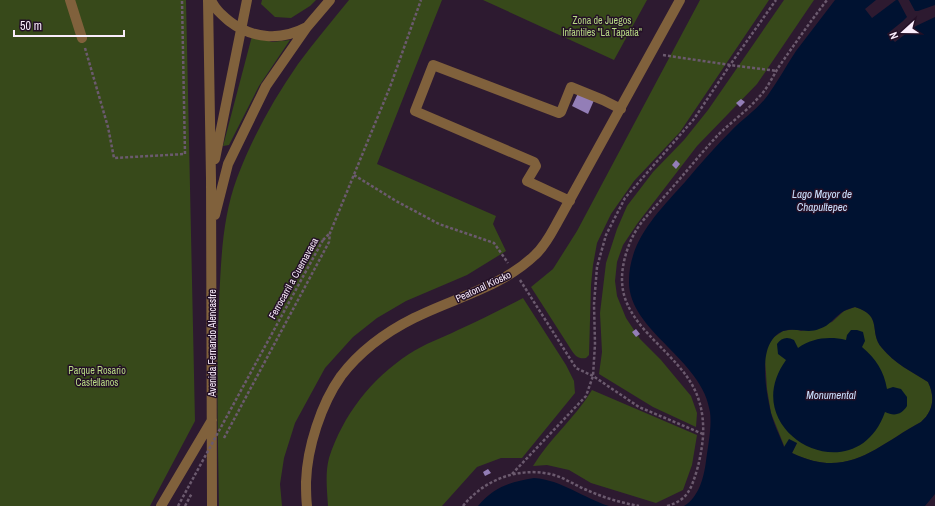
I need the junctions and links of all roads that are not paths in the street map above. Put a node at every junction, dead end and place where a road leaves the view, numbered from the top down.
1 (70, 0) edge
2 (209, 0) edge
3 (247, 0) edge
4 (330, 0) edge
5 (680, 0) edge
6 (307, 27) junction
7 (241, 29) junction
8 (82, 38) road end
9 (621, 109) junction
10 (211, 179) junction
11 (570, 201) junction
12 (211, 233) junction
13 (212, 420) junction
14 (161, 506) edge
15 (212, 506) edge
16 (307, 506) edge

1 - 8 street
2 - 7 street
2 - 10 street, Avenida Fernando Alencastre
3 - 7 street, Avenida Fernando Alencastre
4 - 6 street
5 - 9 street, Peatonal Kiosko
6 - 7 street
6 - 12 street
7 - 10 street, Avenida Fernando Alencastre
9 - 11 street, Peatonal Kiosko
9 - 11 street
10 - 12 street, Avenida Fernando Alencastre
11 - 16 street, Peatonal Kiosko
12 - 13 street, Avenida Fernando Alencastre
13 - 14 street
13 - 15 street, Avenida Fernando Alencastre

